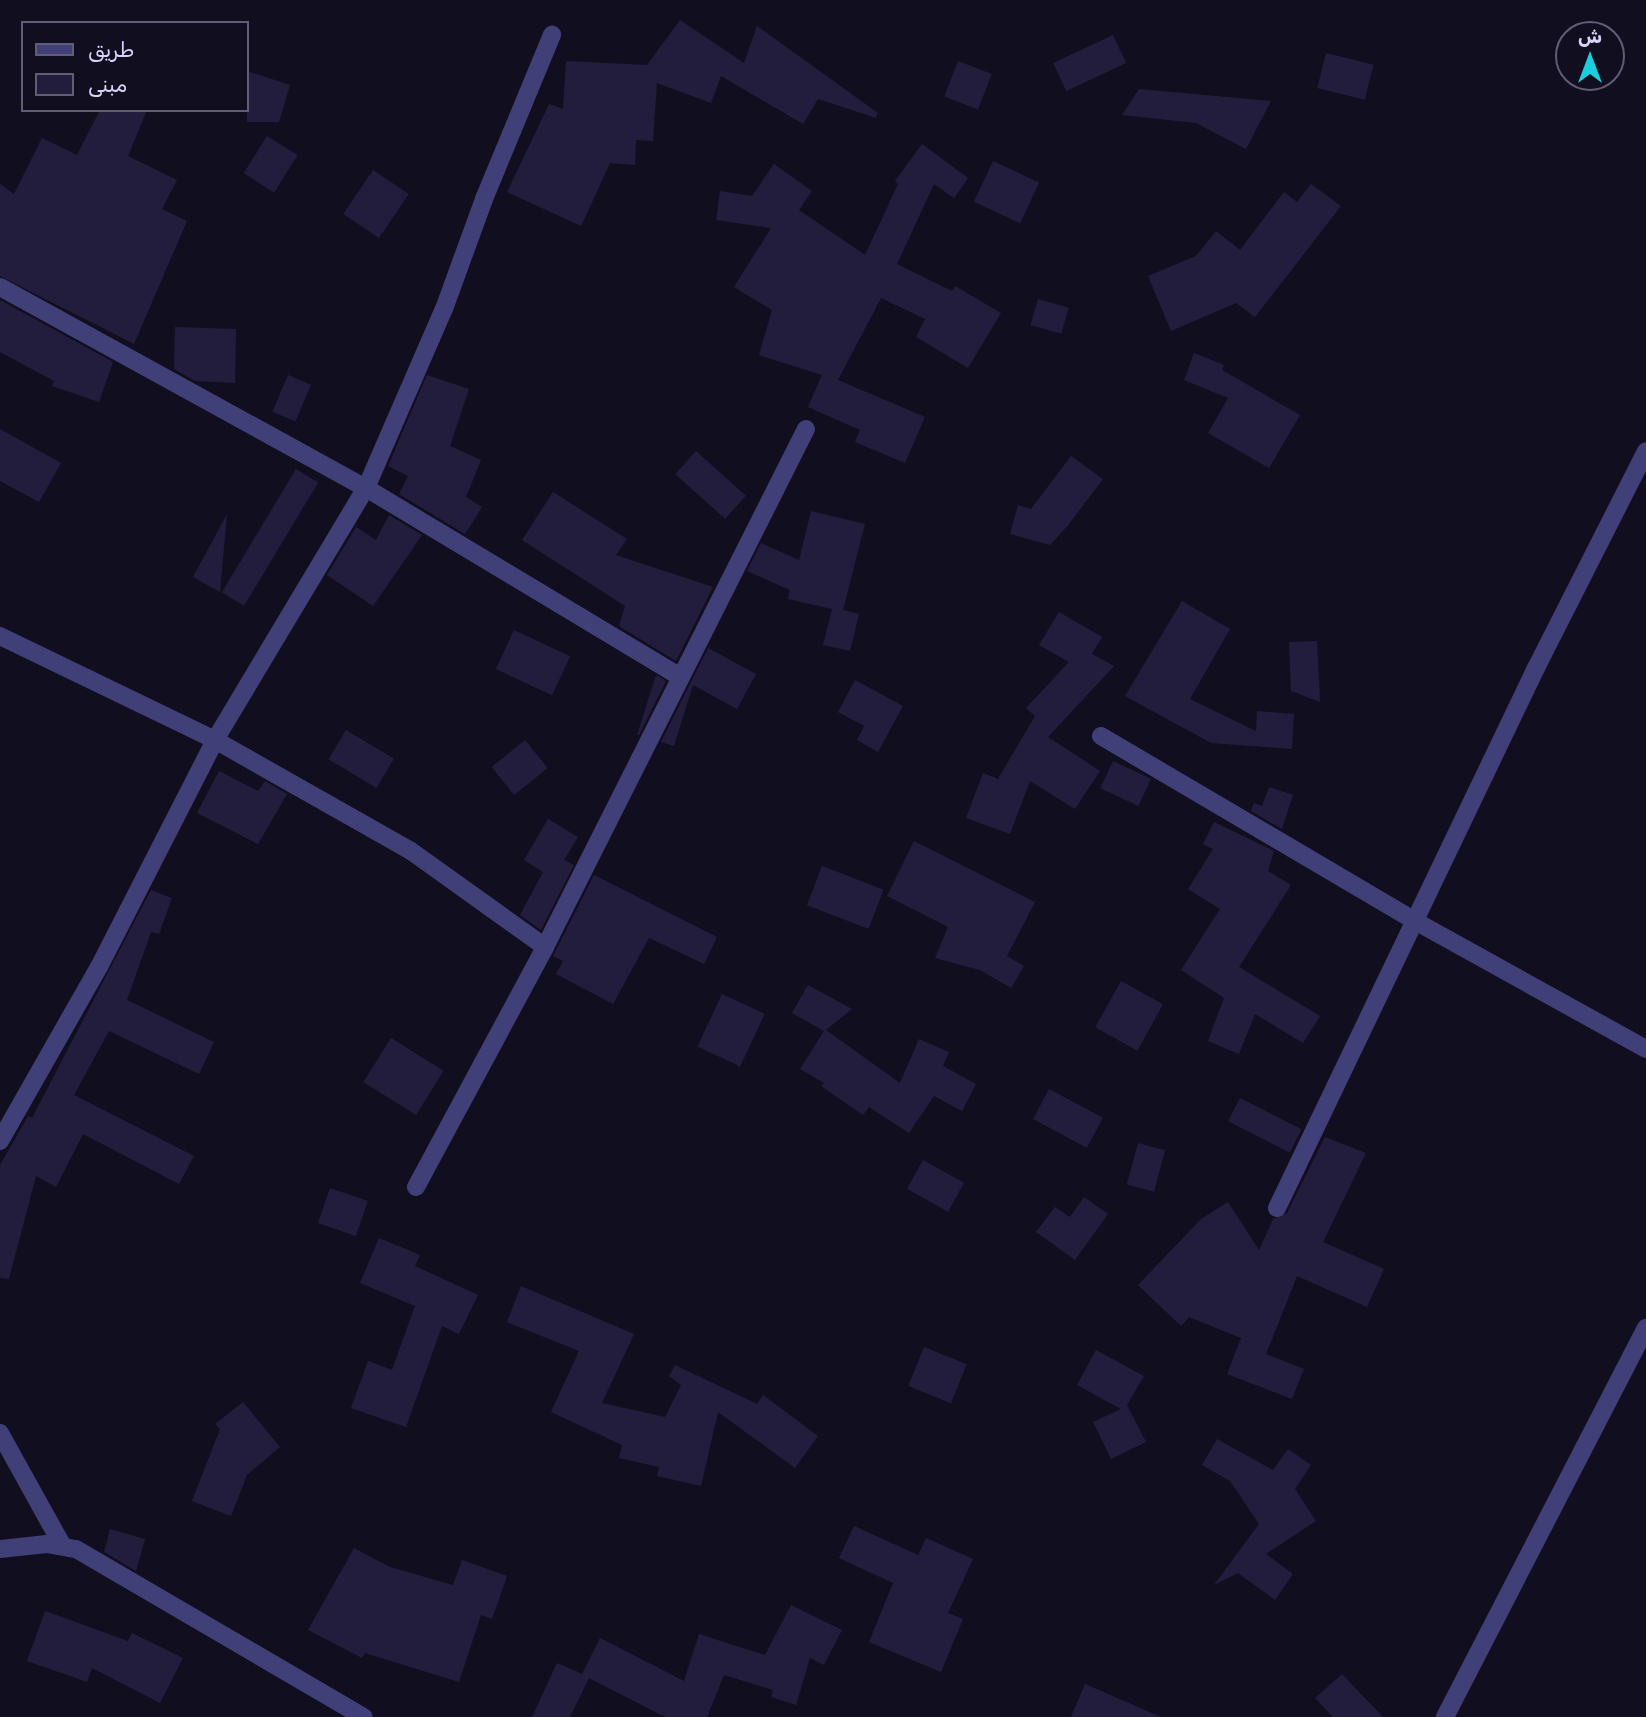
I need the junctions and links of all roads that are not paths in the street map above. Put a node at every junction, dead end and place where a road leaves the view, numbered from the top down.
1 (552, 35) dead end
2 (0, 287) edge
3 (806, 429) dead end
4 (1646, 451) edge
5 (366, 488) junction
6 (0, 636) edge
7 (679, 676) junction
8 (1101, 736) dead end
9 (215, 740) junction
10 (1415, 921) junction
11 (545, 947) junction
12 (1646, 1049) edge
13 (0, 1141) edge
14 (416, 1187) dead end
15 (1277, 1208) dead end
16 (1646, 1328) edge
17 (0, 1433) edge
18 (62, 1545) junction
19 (0, 1549) edge
20 (363, 1717) edge
21 (1445, 1717) edge

1 - 5 street
2 - 5 street
3 - 7 street
4 - 10 street
5 - 7 street
5 - 9 street
6 - 9 street
7 - 11 street
8 - 10 street
9 - 11 street
9 - 13 street
10 - 12 street
10 - 15 street
11 - 14 street
16 - 21 street
17 - 18 street
18 - 19 street
18 - 20 street

